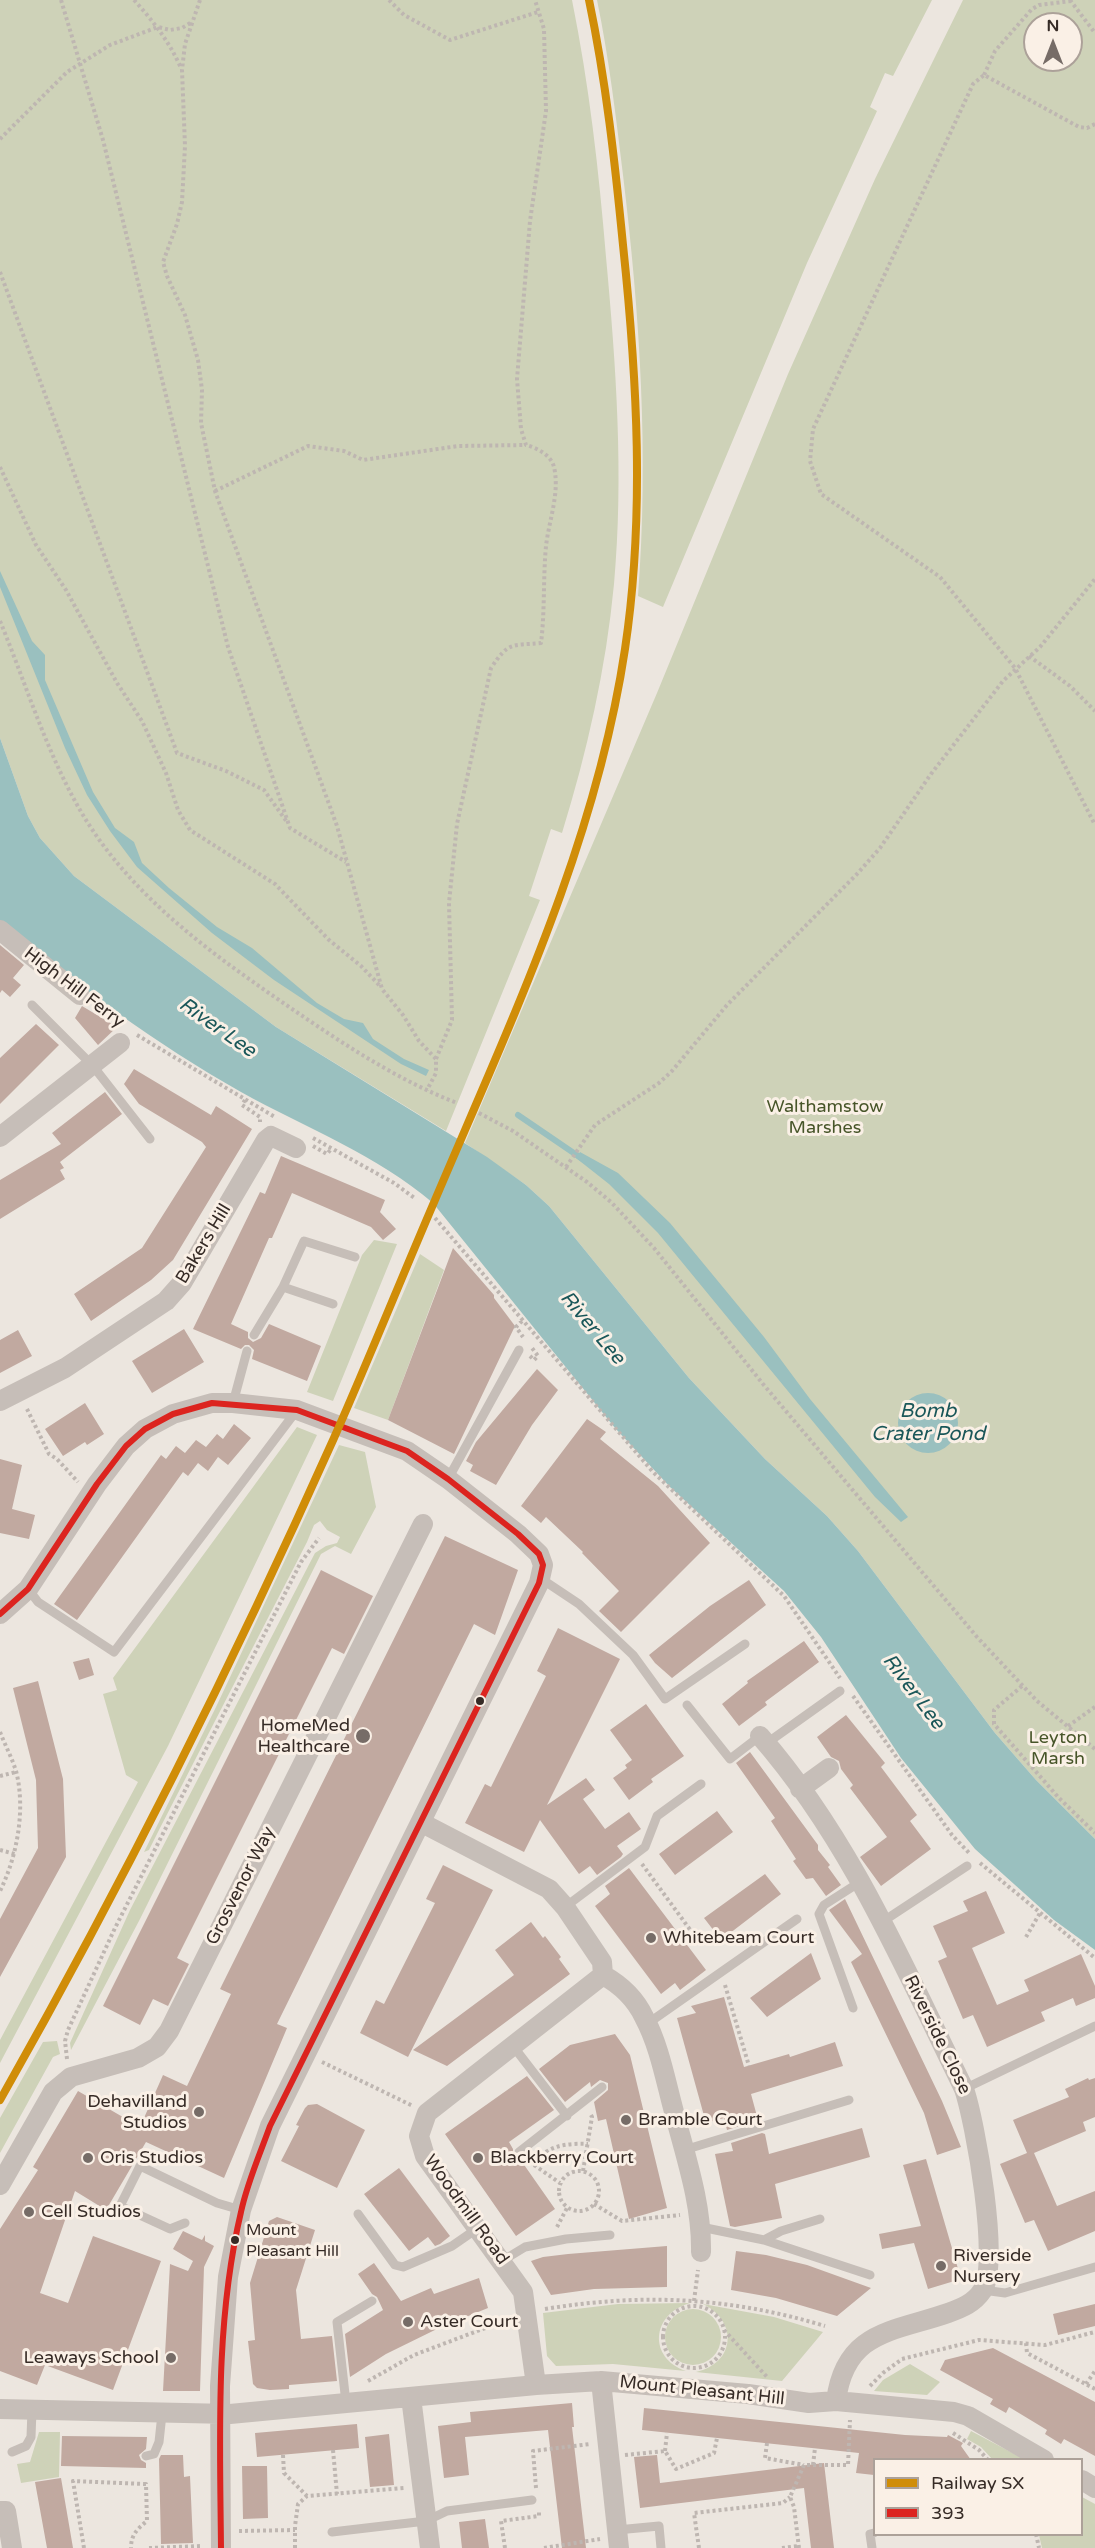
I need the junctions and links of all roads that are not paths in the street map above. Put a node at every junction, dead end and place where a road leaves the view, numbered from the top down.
1 (0, 930) edge
2 (80, 995) road end
3 (32, 1005) dead end
4 (120, 1043) dead end
5 (93, 1066) junction
6 (0, 1137) edge
7 (150, 1139) dead end
8 (296, 1148) dead end
9 (355, 1257) dead end
10 (283, 1287) junction
11 (333, 1304) dead end
12 (254, 1335) dead end
13 (519, 1350) dead end
14 (247, 1351) dead end
15 (0, 1401) edge
16 (233, 1403) junction
17 (297, 1410) junction
18 (448, 1479) junction
19 (423, 1524) dead end
20 (540, 1578) junction
21 (28, 1589) junction
22 (0, 1614) edge
23 (745, 1644) dead end
24 (840, 1691) dead end
25 (687, 1705) dead end
26 (764, 1740) junction
27 (829, 1768) dead end
28 (701, 1784) dead end
29 (800, 1789) junction
30 (422, 1823) junction
31 (967, 1866) dead end
32 (860, 1882) junction
33 (565, 1907) junction
34 (797, 1919) dead end
35 (882, 1922) junction
36 (603, 1975) junction
37 (853, 2008) dead end
38 (648, 2024) junction
39 (1095, 2026) edge
40 (513, 2046) junction
41 (602, 2087) dead end
42 (964, 2089) junction
43 (849, 2100) dead end
44 (567, 2116) junction
45 (684, 2150) junction
46 (521, 2151) road end
47 (0, 2186) edge
48 (241, 2210) junction
49 (358, 2214) dead end
50 (820, 2219) dead end
51 (700, 2220) junction
52 (185, 2223) dead end
53 (478, 2228) junction
54 (610, 2235) dead end
55 (764, 2240) junction
56 (700, 2252) road end
57 (502, 2261) junction
58 (1095, 2267) edge
59 (870, 2275) dead end
60 (983, 2290) junction
61 (372, 2301) dead end
62 (601, 2381) junction
63 (536, 2385) junction
64 (411, 2397) junction
65 (346, 2403) junction
66 (0, 2409) edge
67 (852, 2409) junction
68 (32, 2410) junction
69 (162, 2414) junction
70 (219, 2414) junction
71 (12, 2452) dead end
72 (146, 2456) dead end
73 (1041, 2458) edge
74 (534, 2496) road end
75 (0, 2511) edge
76 (426, 2521) junction
77 (332, 2532) dead end
78 (873, 2533) edge
79 (618, 2538) edge
80 (221, 2542) edge
81 (12, 2548) edge
82 (430, 2548) edge
83 (661, 2548) edge
84 (872, 2548) edge

1 - 2 street, High Hill Ferry
3 - 5 lane
4 - 5 street
5 - 6 street
5 - 7 lane
8 - 15 street, Bakers Hill
9 - 10 lane
10 - 11 lane
10 - 12 lane
13 - 18 lane
14 - 16 lane
16 - 17 street
16 - 21 street
17 - 18 street
17 - 21 lane
18 - 20 street
19 - 47 street, Grosvenor Way
20 - 23 lane
20 - 30 street
21 - 22 street
24 - 26 lane
25 - 26 lane
26 - 29 street, Riverside Close
27 - 29 street
28 - 33 lane
29 - 32 street, Riverside Close
30 - 33 street
30 - 48 street
31 - 35 lane
32 - 35 street, Riverside Close
32 - 37 lane
33 - 36 street
34 - 38 lane
35 - 42 street, Riverside Close
36 - 38 street
36 - 40 street
38 - 45 street
39 - 42 lane
40 - 44 lane
40 - 53 street, Woodmill Road
41 - 44 lane
42 - 60 street, Riverside Close
43 - 45 lane
44 - 46 lane
45 - 51 street
48 - 52 lane
48 - 70 street
49 - 53 lane
50 - 55 lane
51 - 55 lane
51 - 56 street
53 - 57 street, Woodmill Road
54 - 57 lane
55 - 59 lane
57 - 63 street, Woodmill Road
58 - 60 lane
60 - 67 street
61 - 65 lane
62 - 63 street, Mount Pleasant Hill
62 - 67 street, Mount Pleasant Hill
62 - 79 street
63 - 64 street, Mount Pleasant Hill
64 - 65 street, Mount Pleasant Hill
64 - 76 street
65 - 70 street, Mount Pleasant Hill
66 - 68 street, Mount Pleasant Hill
67 - 73 street, Mount Pleasant Hill
68 - 69 street, Mount Pleasant Hill
68 - 71 lane
69 - 70 street, Mount Pleasant Hill
69 - 72 lane
70 - 80 street
74 - 76 lane
75 - 81 street
76 - 77 lane
76 - 82 street
78 - 84 lane
79 - 83 lane

